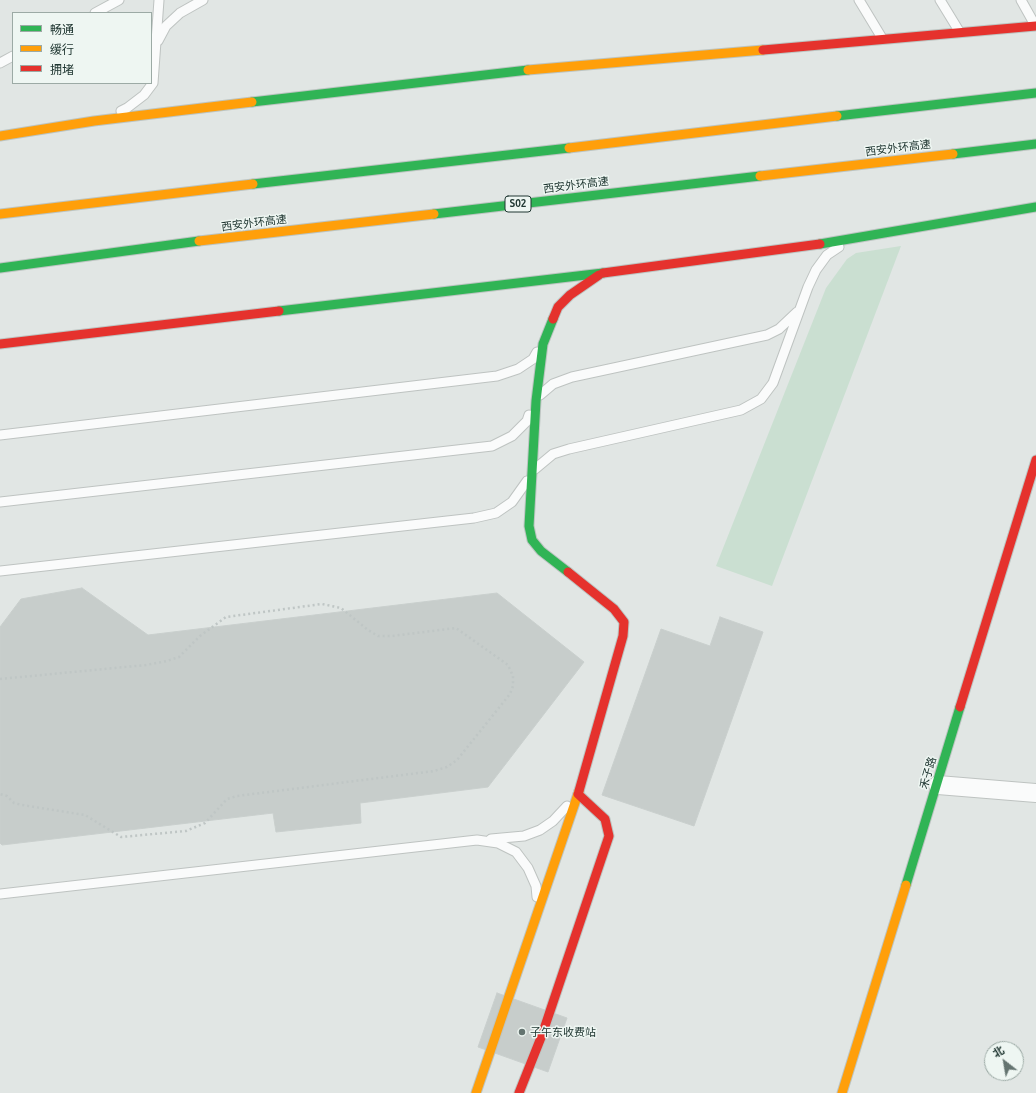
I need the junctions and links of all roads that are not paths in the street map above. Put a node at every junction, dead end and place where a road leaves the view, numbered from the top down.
1 (119, 0) edge
2 (159, 0) edge
3 (203, 0) edge
4 (859, 0) edge
5 (940, 0) edge
6 (1021, 0) edge
7 (97, 12) edge
8 (1036, 26) edge
9 (959, 33) junction
10 (882, 39) junction
11 (156, 47) junction
12 (12, 57) edge
13 (0, 63) edge
14 (152, 83) edge
15 (152, 84) edge
16 (1036, 92) edge
17 (99, 120) junction
18 (0, 136) edge
19 (1036, 144) edge
20 (1036, 207) edge
21 (0, 214) edge
22 (849, 240) junction
23 (0, 268) edge
24 (602, 273) junction
25 (800, 309) junction
26 (0, 344) edge
27 (543, 344) junction
28 (536, 401) junction
29 (0, 435) edge
30 (1036, 460) edge
31 (532, 473) junction
32 (0, 502) edge
33 (0, 570) edge
34 (938, 784) junction
35 (1036, 793) edge
36 (578, 794) junction
37 (477, 840) junction
38 (0, 894) edge
39 (539, 906) junction
40 (476, 1093) edge
41 (519, 1093) edge
42 (842, 1093) edge

1 - 7 lane
2 - 11 lane
3 - 11 lane
4 - 10 lane
5 - 9 lane
6 - 8 lane
8 - 9 main road
9 - 10 main road
10 - 17 main road
11 - 14 lane
12 - 13 lane
15 - 17 lane
16 - 21 main road
17 - 18 main road
19 - 23 main road, 西安外环高速 / S02
20 - 22 main road
22 - 24 main road
22 - 25 lane
24 - 26 main road
24 - 27 main road
25 - 28 lane
25 - 31 lane
27 - 28 main road
27 - 29 lane
28 - 31 main road
28 - 32 lane
30 - 34 main road, 禾子路
31 - 33 lane
31 - 36 main road
34 - 35 street
34 - 42 main road, 禾子路
36 - 37 lane
36 - 39 main road
36 - 41 main road
37 - 38 lane
37 - 39 lane
39 - 40 main road

